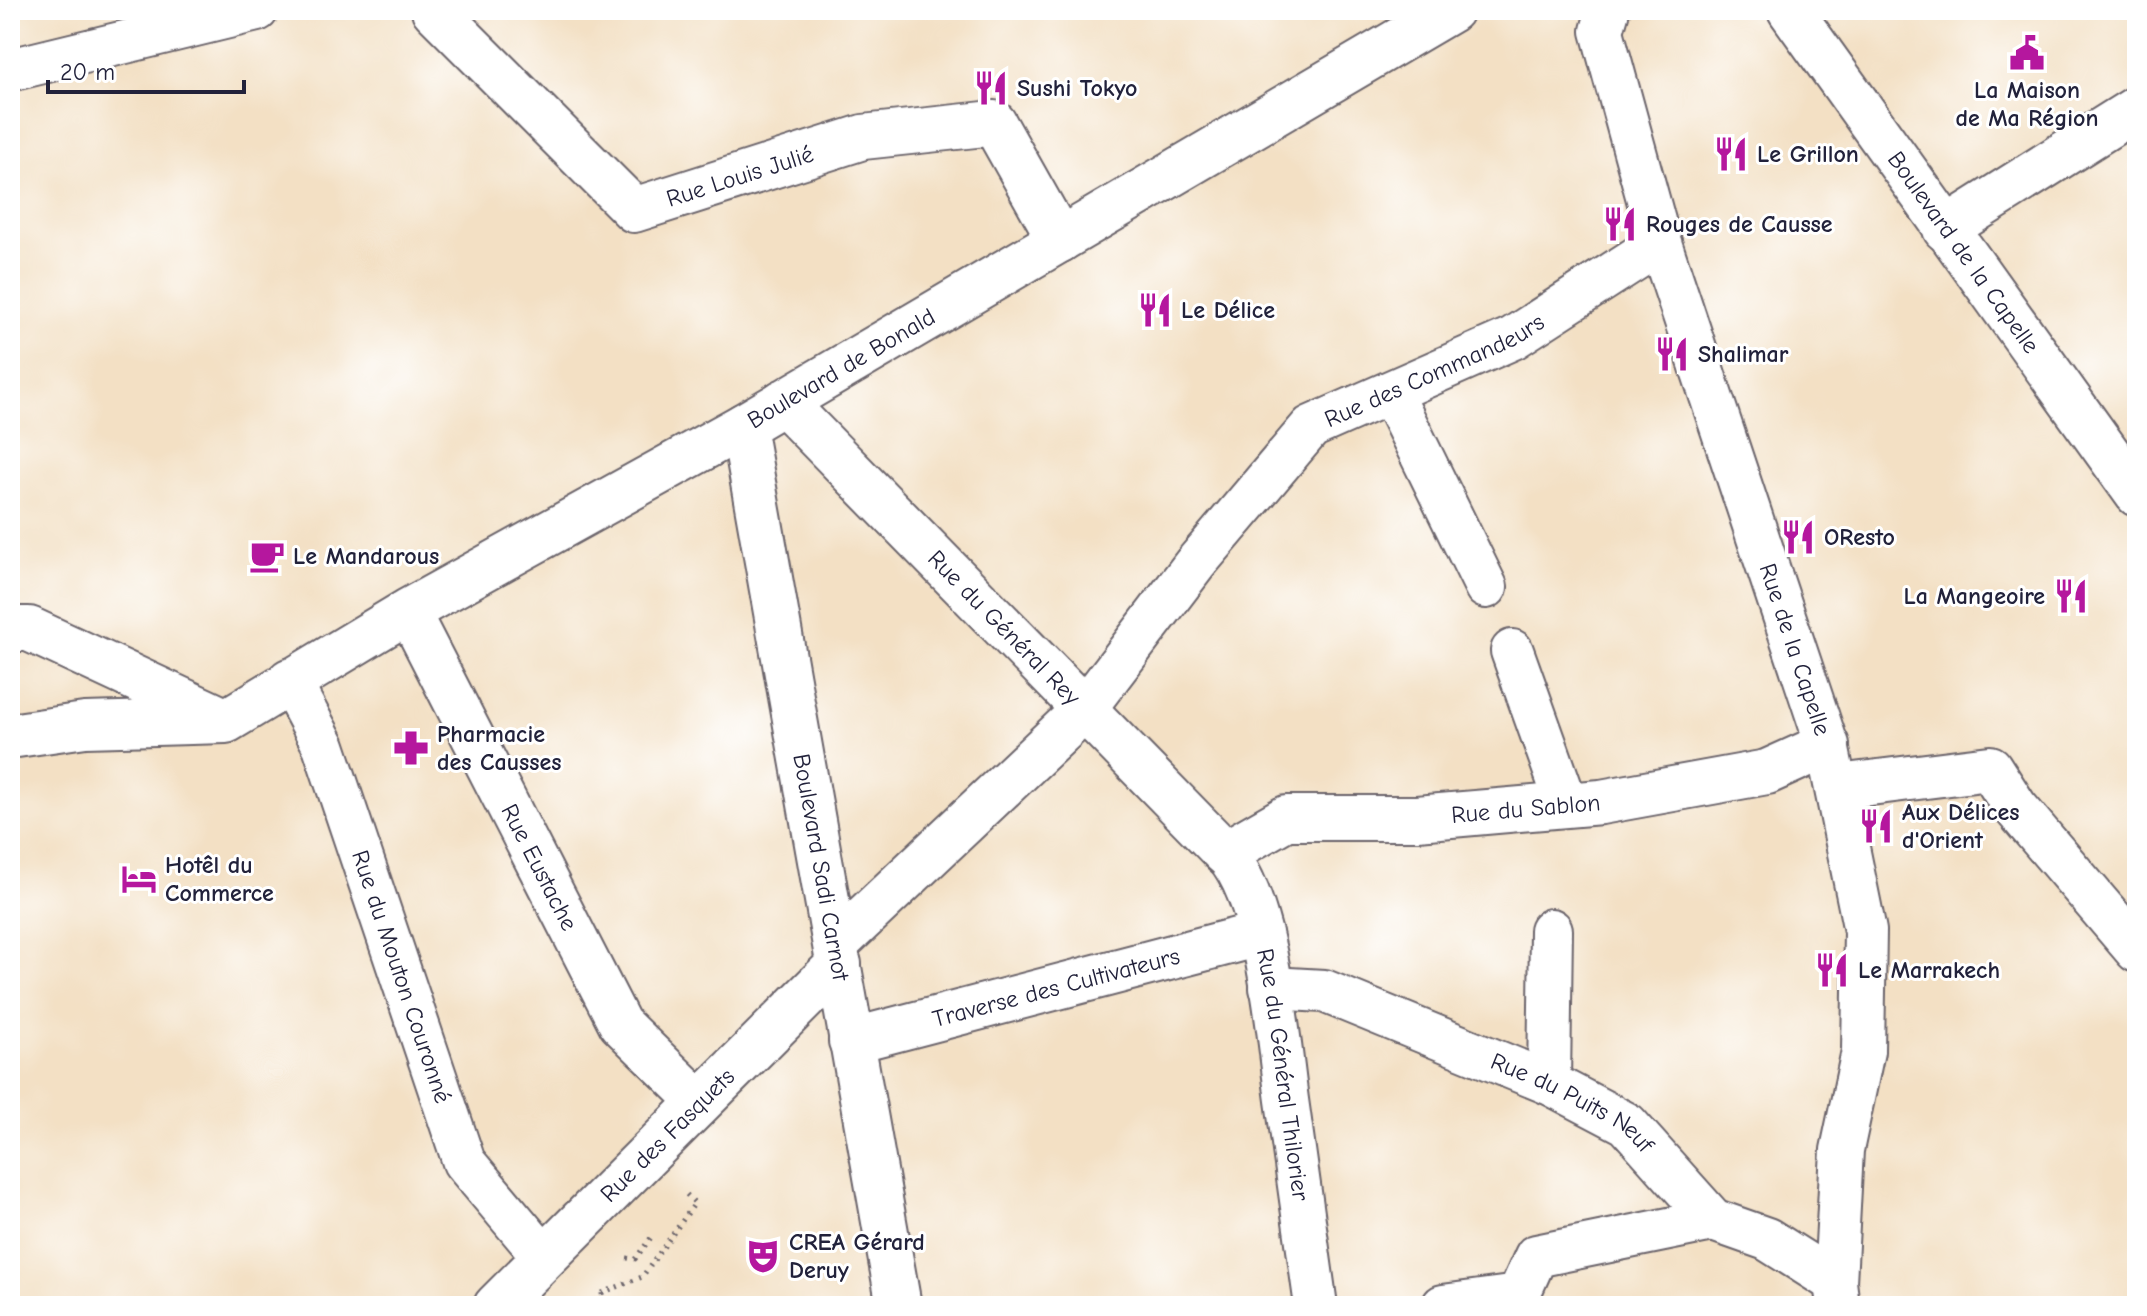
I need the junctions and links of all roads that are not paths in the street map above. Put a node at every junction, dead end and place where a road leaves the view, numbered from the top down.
1 (257, 10) edge
2 (434, 10) edge
3 (1451, 10) edge
4 (1608, 10) edge
5 (1790, 10) edge
6 (10, 70) edge
7 (2137, 108) edge
8 (1945, 229) junction
9 (1060, 240) junction
10 (1660, 243) junction
11 (1391, 393) junction
12 (783, 402) junction
13 (743, 426) junction
14 (2137, 494) edge
15 (1486, 587) dead end
16 (408, 611) junction
17 (10, 629) edge
18 (1512, 651) dead end
19 (289, 680) junction
20 (1083, 711) junction
21 (226, 721) junction
22 (10, 736) edge
23 (1827, 745) junction
24 (1838, 787) junction
25 (1567, 805) junction
26 (1225, 853) junction
27 (1551, 930) dead end
28 (1260, 934) junction
29 (2137, 950) edge
30 (837, 954) junction
31 (1271, 988) junction
32 (851, 1041) junction
33 (1549, 1083) junction
34 (700, 1102) junction
35 (1713, 1220) junction
36 (544, 1257) junction
37 (1836, 1294) edge
38 (496, 1306) edge
39 (899, 1306) edge
40 (1316, 1306) edge
41 (1443, 1306) edge

1 - 6 street
2 - 9 street, Rue Louis Julié
3 - 9 street, Boulevard de Bonald
4 - 10 street, Rue de la Capelle
5 - 8 street, Boulevard de la Capelle
7 - 8 street
8 - 14 street, Boulevard de la Capelle
9 - 12 street, Boulevard de Bonald
10 - 11 street, Rue des Commandeurs
10 - 23 street, Rue de la Capelle
11 - 15 street
11 - 20 street, Rue des Commandeurs
12 - 13 street, Boulevard de Bonald
12 - 20 street, Rue du Général Rey
13 - 16 street, Boulevard de Bonald
13 - 30 street, Boulevard Sadi Carnot
16 - 19 street, Boulevard de Bonald
16 - 34 street, Rue Eustache
17 - 21 street
18 - 25 street
19 - 21 street, Boulevard de Bonald
19 - 36 street, Rue du Mouton Couronné
20 - 26 street, Rue du Général Rey
20 - 30 street, Rue des Fasquets
21 - 22 street
23 - 24 street, Rue de la Capelle
23 - 25 street, Rue du Sablon
24 - 29 street
24 - 37 street, Rue de la Capelle
25 - 26 street, Rue du Sablon
26 - 28 street, Rue du Général Thilorier
27 - 33 street
28 - 31 street, Rue du Général Thilorier
28 - 32 street, Traverse des Cultivateurs
30 - 32 street, Boulevard Sadi Carnot
30 - 34 street, Rue des Fasquets
31 - 33 street, Rue du Puits Neuf
31 - 40 street, Rue du Général Thilorier
32 - 39 street, Boulevard Sadi Carnot
33 - 35 street, Rue du Puits Neuf
34 - 36 street, Rue des Fasquets
35 - 37 street, Rue du Puits Neuf
35 - 41 street
36 - 38 street, Rue des Fasquets

